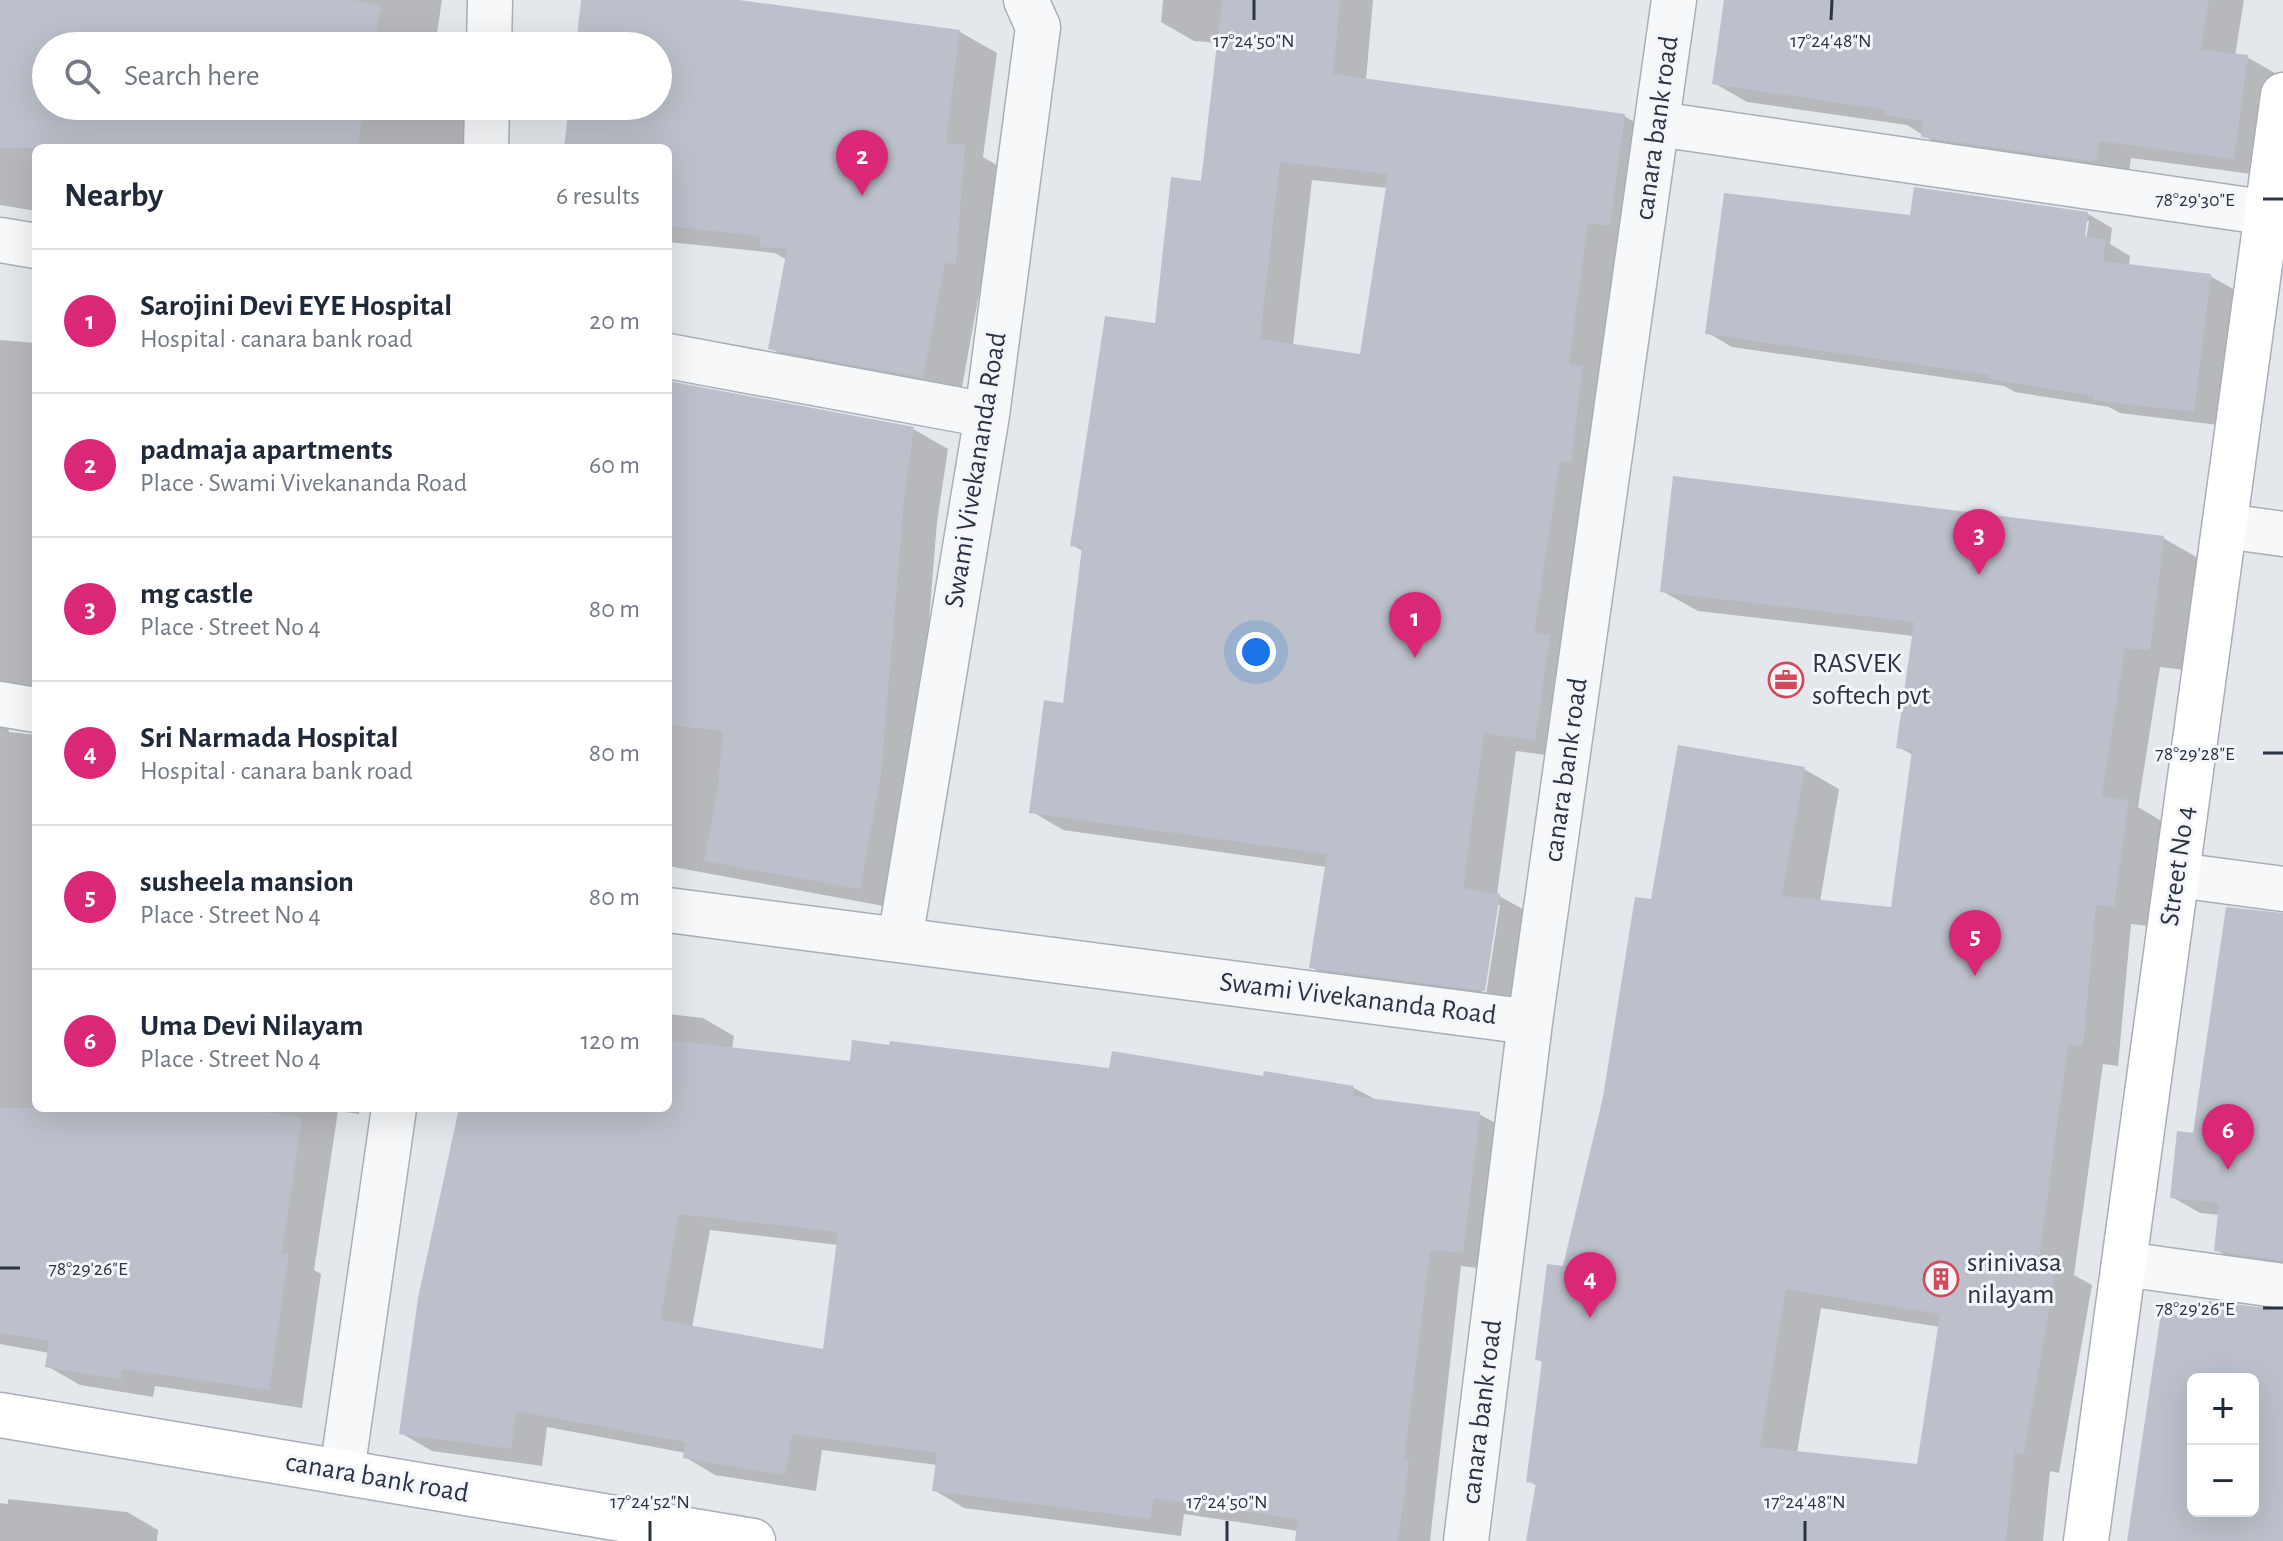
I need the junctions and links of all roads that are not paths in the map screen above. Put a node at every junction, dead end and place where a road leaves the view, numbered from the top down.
1 (490, 0) edge
2 (1026, 0) edge
3 (1674, 0) edge
4 (489, 32) edge
5 (2283, 95) edge
6 (487, 120) edge
7 (1658, 124) junction
8 (486, 144) edge
9 (2275, 214) edge
10 (0, 240) edge
11 (32, 245) edge
12 (672, 357) edge
13 (987, 415) junction
14 (2225, 526) junction
15 (2283, 534) edge
16 (0, 704) edge
17 (32, 709) edge
18 (2177, 875) junction
19 (2283, 889) edge
20 (672, 911) edge
21 (900, 940) junction
22 (1530, 1022) junction
23 (393, 1112) edge
24 (2124, 1264) junction
25 (2283, 1286) edge
26 (0, 1415) edge
27 (342, 1472) junction
28 (753, 1541) edge
29 (1466, 1541) edge
30 (2086, 1541) edge

1 - 4 street
2 - 13 street, Swami Vivekananda Road
3 - 7 street, canara bank road
5 - 9 street, Street No 4
6 - 8 street
7 - 9 street
7 - 22 street, canara bank road
9 - 14 street, Street No 4
10 - 11 street
12 - 13 street
13 - 21 street, Swami Vivekananda Road
14 - 15 street
14 - 18 street, Street No 4
16 - 17 street
18 - 19 street
18 - 24 street, Street No 4
20 - 21 street, Swami Vivekananda Road
21 - 22 street, Swami Vivekananda Road
22 - 29 street, canara bank road
23 - 27 street
24 - 25 street
24 - 30 street, Street No 4
26 - 27 street, canara bank road
27 - 28 street, canara bank road

